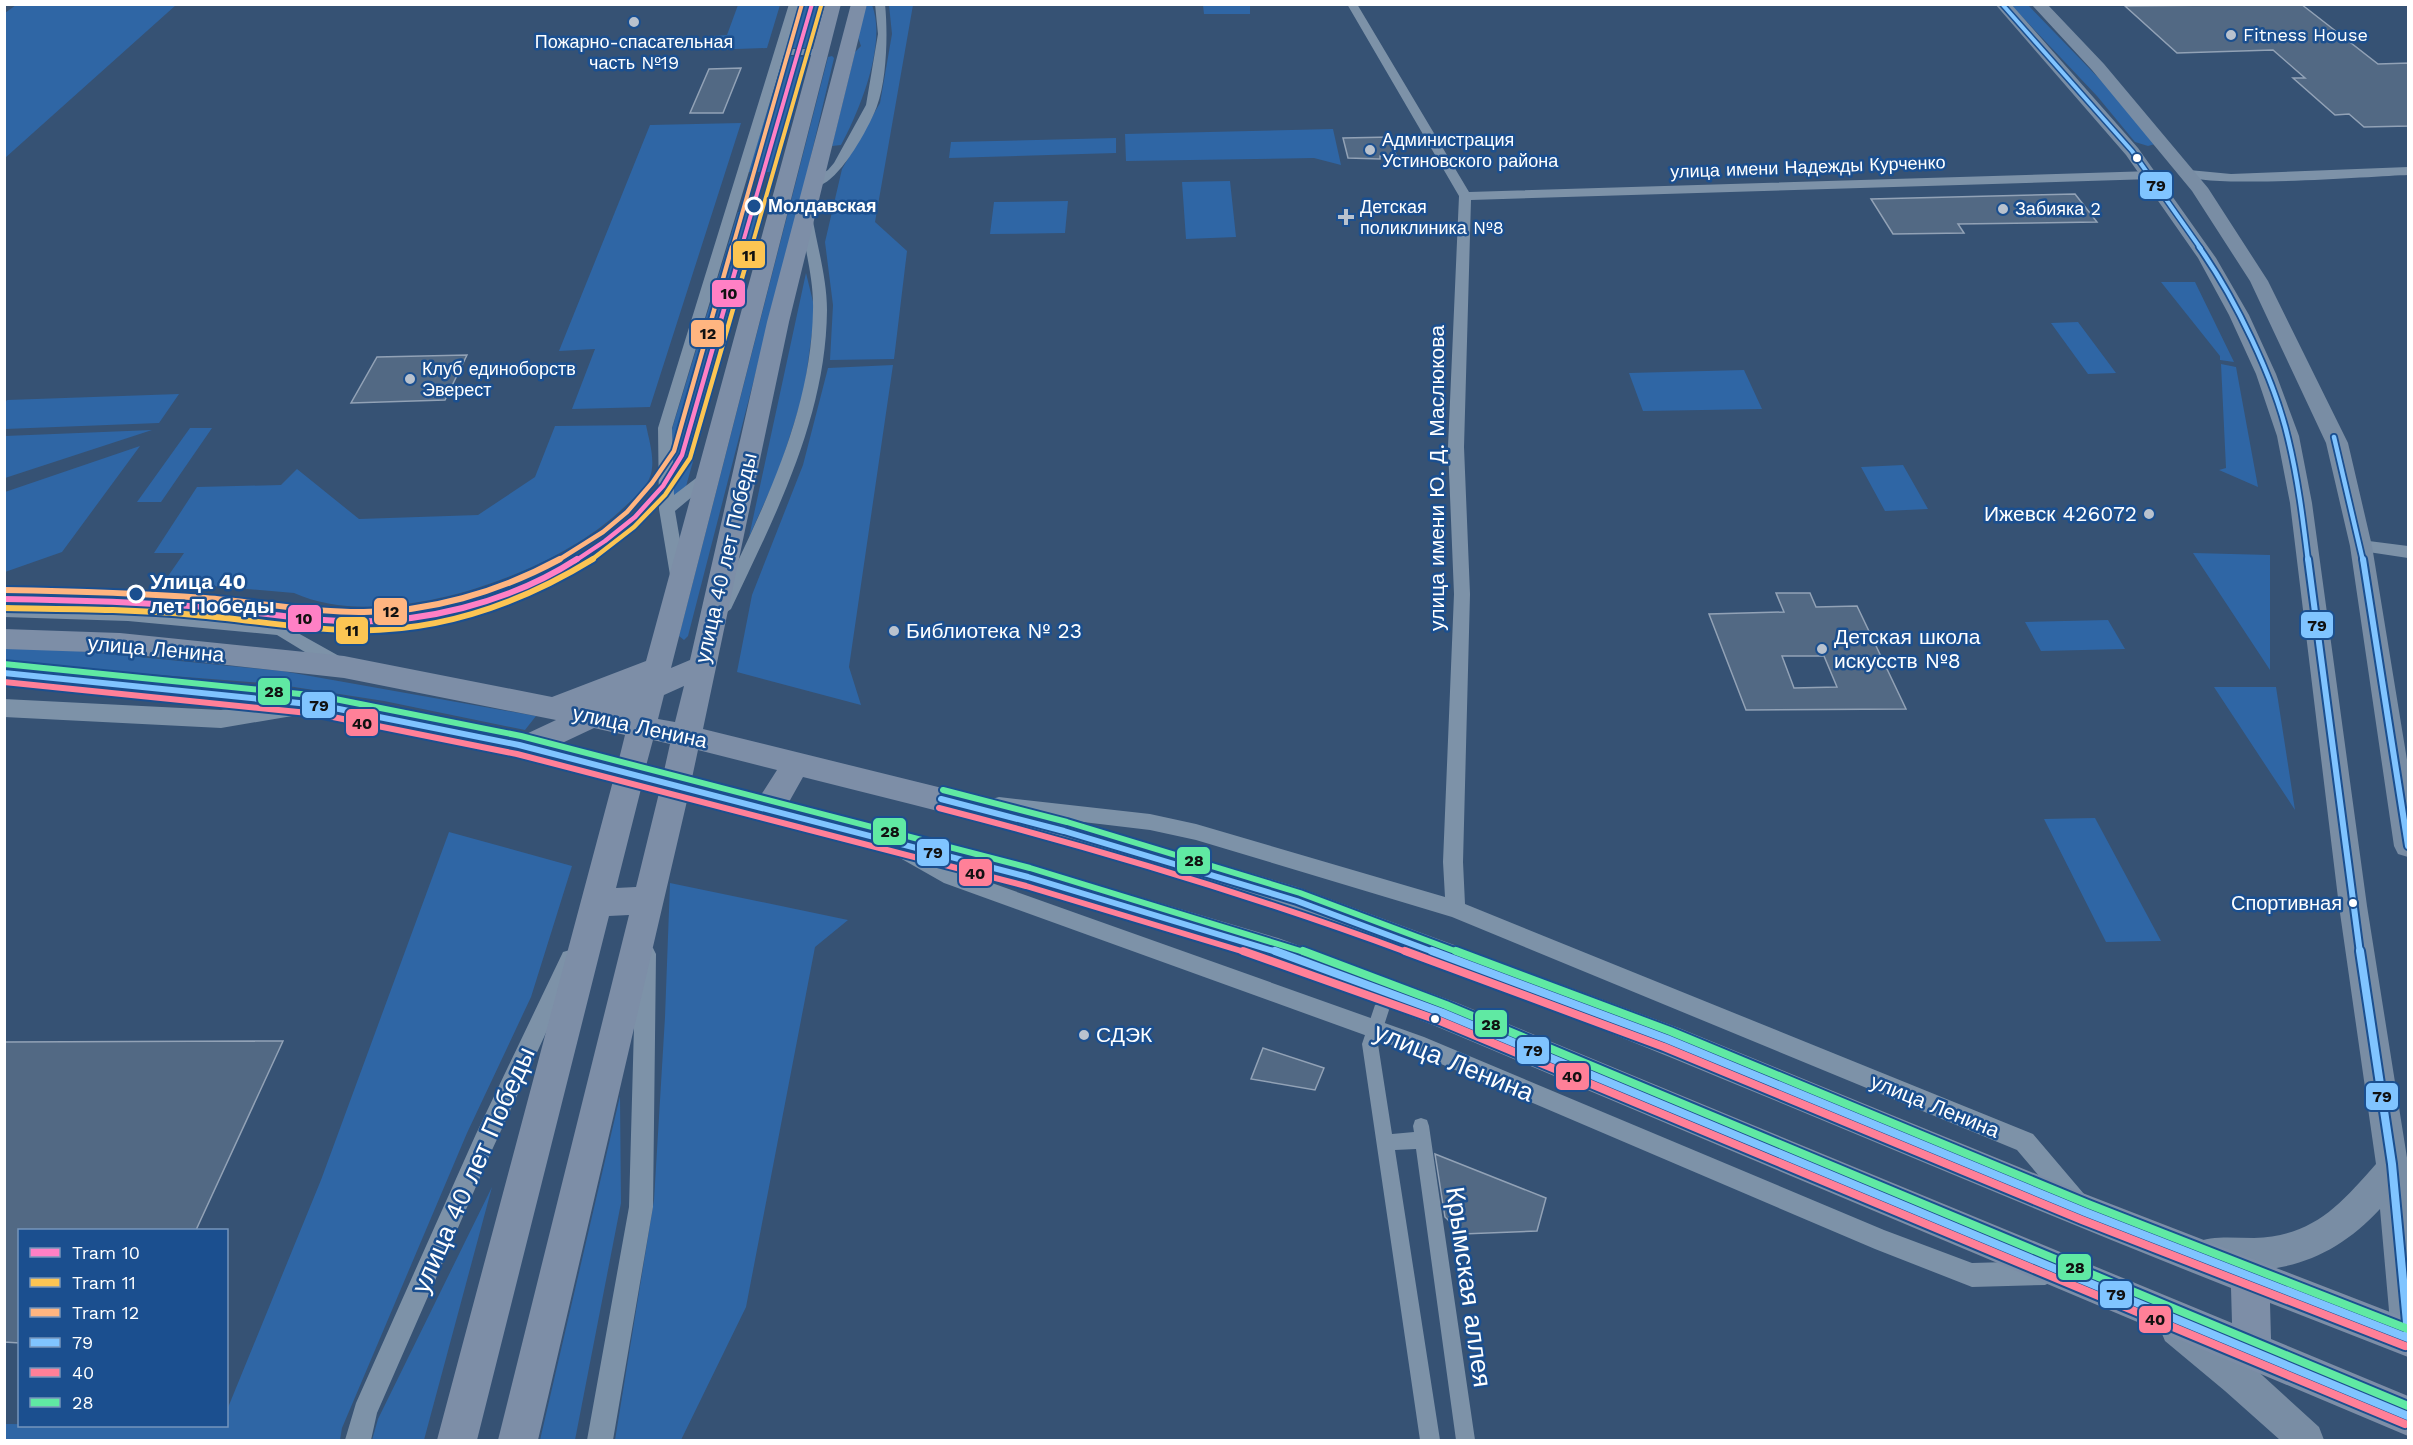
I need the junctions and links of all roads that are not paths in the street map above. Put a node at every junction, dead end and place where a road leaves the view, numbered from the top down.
1 (794, 4) edge
2 (833, 4) edge
3 (859, 4) edge
4 (880, 4) edge
5 (1352, 4) edge
6 (2002, 4) edge
7 (2037, 4) edge
8 (847, 51) junction
9 (781, 52) junction
10 (821, 52) junction
11 (2409, 171) edge
12 (2189, 174) junction
13 (2152, 175) junction
14 (814, 184) junction
15 (1465, 196) junction
16 (806, 215) junction
17 (708, 476) junction
18 (667, 509) junction
19 (2361, 546) junction
20 (2409, 552) edge
21 (680, 585) junction
22 (4, 611) edge
23 (4, 639) edge
24 (705, 653) junction
25 (658, 666) junction
26 (344, 667) junction
27 (4, 673) edge
28 (318, 705) junction
29 (552, 707) junction
30 (4, 708) edge
31 (596, 716) junction
32 (642, 726) junction
33 (686, 736) junction
34 (522, 746) junction
35 (796, 764) junction
36 (630, 773) junction
37 (676, 784) junction
38 (935, 798) junction
39 (769, 809) junction
40 (884, 839) junction
41 (2409, 846) edge
42 (647, 900) junction
43 (596, 903) junction
44 (1455, 909) junction
45 (1378, 1019) junction
46 (1385, 1143) junction
47 (2391, 1171) junction
48 (2085, 1212) junction
49 (2197, 1256) junction
50 (2061, 1272) junction
51 (2250, 1275) junction
52 (2156, 1311) junction
53 (2409, 1333) edge
54 (2409, 1338) edge
55 (2252, 1351) junction
56 (2409, 1416) edge
57 (358, 1440) edge
58 (457, 1440) edge
59 (519, 1440) edge
60 (600, 1440) edge
61 (1430, 1440) edge
62 (1466, 1440) edge
63 (2306, 1440) edge

1 - 9 street, улица 40 лет Победы
2 - 10 main road, улица 40 лет Победы
3 - 8 main road, улица 40 лет Победы
4 - 14 street
5 - 15 street
6 - 13 main road
7 - 12 main road
8 - 10 main road
8 - 14 main road, улица 40 лет Победы
9 - 10 street
9 - 18 street, улица 40 лет Победы
10 - 17 main road, улица 40 лет Победы
11 - 12 street
12 - 13 main road
12 - 19 main road
13 - 15 street, улица имени Надежды Курченко
13 - 47 main road
14 - 16 main road, улица 40 лет Победы
15 - 44 street, улица имени Ю. Д. Маслюкова
16 - 24 main road, улица 40 лет Победы
16 - 24 street, улица 40 лет Победы
17 - 18 street
17 - 21 main road, улица 40 лет Победы
18 - 21 street, улица 40 лет Победы
19 - 20 street
19 - 41 main road
21 - 25 main road, улица 40 лет Победы
22 - 26 street, улица Ленина
23 - 26 main road, улица Ленина
24 - 25 main road
24 - 25 main road
24 - 33 main road, улица 40 лет Победы
25 - 29 main road
25 - 31 main road
25 - 32 main road, улица 40 лет Победы
26 - 29 main road, улица Ленина
27 - 28 main road, улица Ленина
28 - 30 street
28 - 34 main road, улица Ленина
29 - 31 main road, улица Ленина
29 - 34 main road
31 - 32 main road, улица Ленина
31 - 34 main road
32 - 33 main road, улица Ленина
32 - 36 main road, улица 40 лет Победы
33 - 35 main road, улица Ленина
33 - 37 main road, улица 40 лет Победы
34 - 36 main road, улица Ленина
35 - 38 main road, улица Ленина
35 - 39 main road
36 - 37 main road, улица Ленина
36 - 43 main road, улица 40 лет Победы
37 - 39 main road, улица Ленина
37 - 42 main road, улица 40 лет Победы
38 - 44 street, улица Ленина
38 - 48 main road, улица Ленина
39 - 40 main road, улица Ленина
40 - 45 street, улица Ленина
40 - 50 main road, улица Ленина
42 - 43 main road
42 - 59 main road, улица 40 лет Победы
42 - 60 street, улица 40 лет Победы
43 - 57 street, улица 40 лет Победы
43 - 58 main road, улица 40 лет Победы
44 - 48 street, улица Ленина
45 - 46 street
45 - 50 street, улица Ленина
46 - 61 street
46 - 62 street, Крымская аллея
47 - 49 main road
47 - 53 main road
48 - 49 main road, улица Ленина
49 - 51 main road, улица Ленина
50 - 52 main road, улица Ленина
51 - 54 main road, улица Ленина
51 - 55 main road
52 - 55 main road, улица Ленина
52 - 63 main road
55 - 56 main road, улица Ленина

